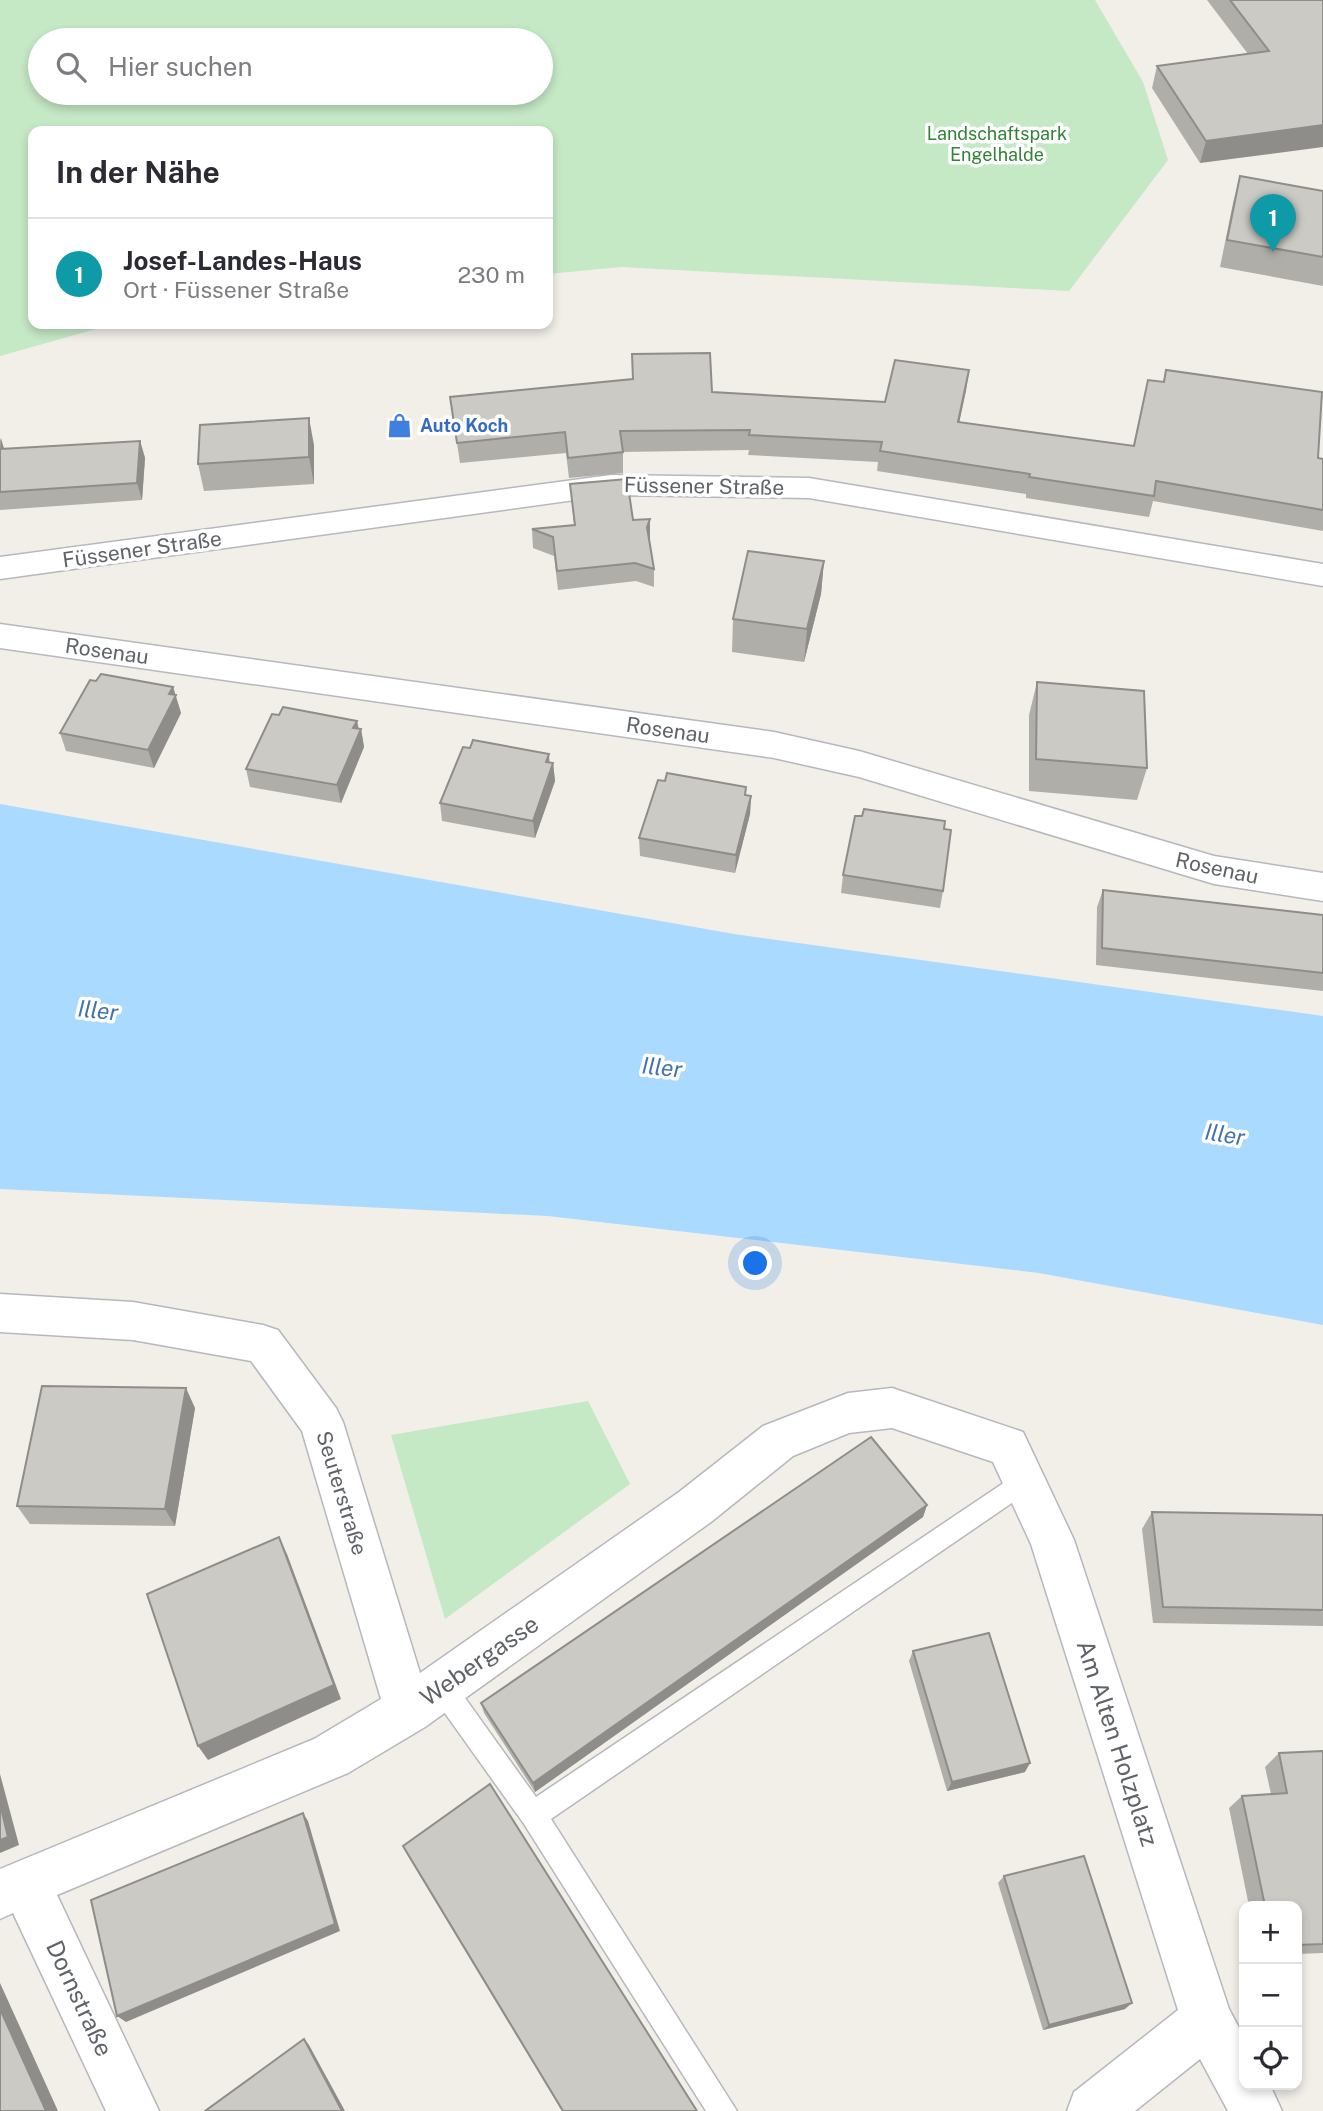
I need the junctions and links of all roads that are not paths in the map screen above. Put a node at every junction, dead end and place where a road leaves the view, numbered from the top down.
1 (0, 568) edge
2 (1323, 575) edge
3 (0, 636) edge
4 (1323, 887) edge
5 (0, 1313) edge
6 (935, 1421) joint
7 (1026, 1479) junction
8 (425, 1698) junction
9 (533, 1815) junction
10 (13, 1890) edge
11 (1207, 2020) junction
12 (133, 2111) edge
13 (723, 2111) edge
14 (1093, 2111) edge
15 (1256, 2111) edge

1 - 2 street, Füssener Straße
3 - 4 street, Rosenau
5 - 8 street, Seuterstraße
6 - 7 street, Am Alten Holzplatz
6 - 8 street, Webergasse
7 - 9 lane
7 - 11 street, Am Alten Holzplatz
8 - 9 lane
8 - 10 street, Webergasse
9 - 13 lane
10 - 12 street, Dornstraße
11 - 14 street
11 - 15 street, Am Alten Holzplatz

